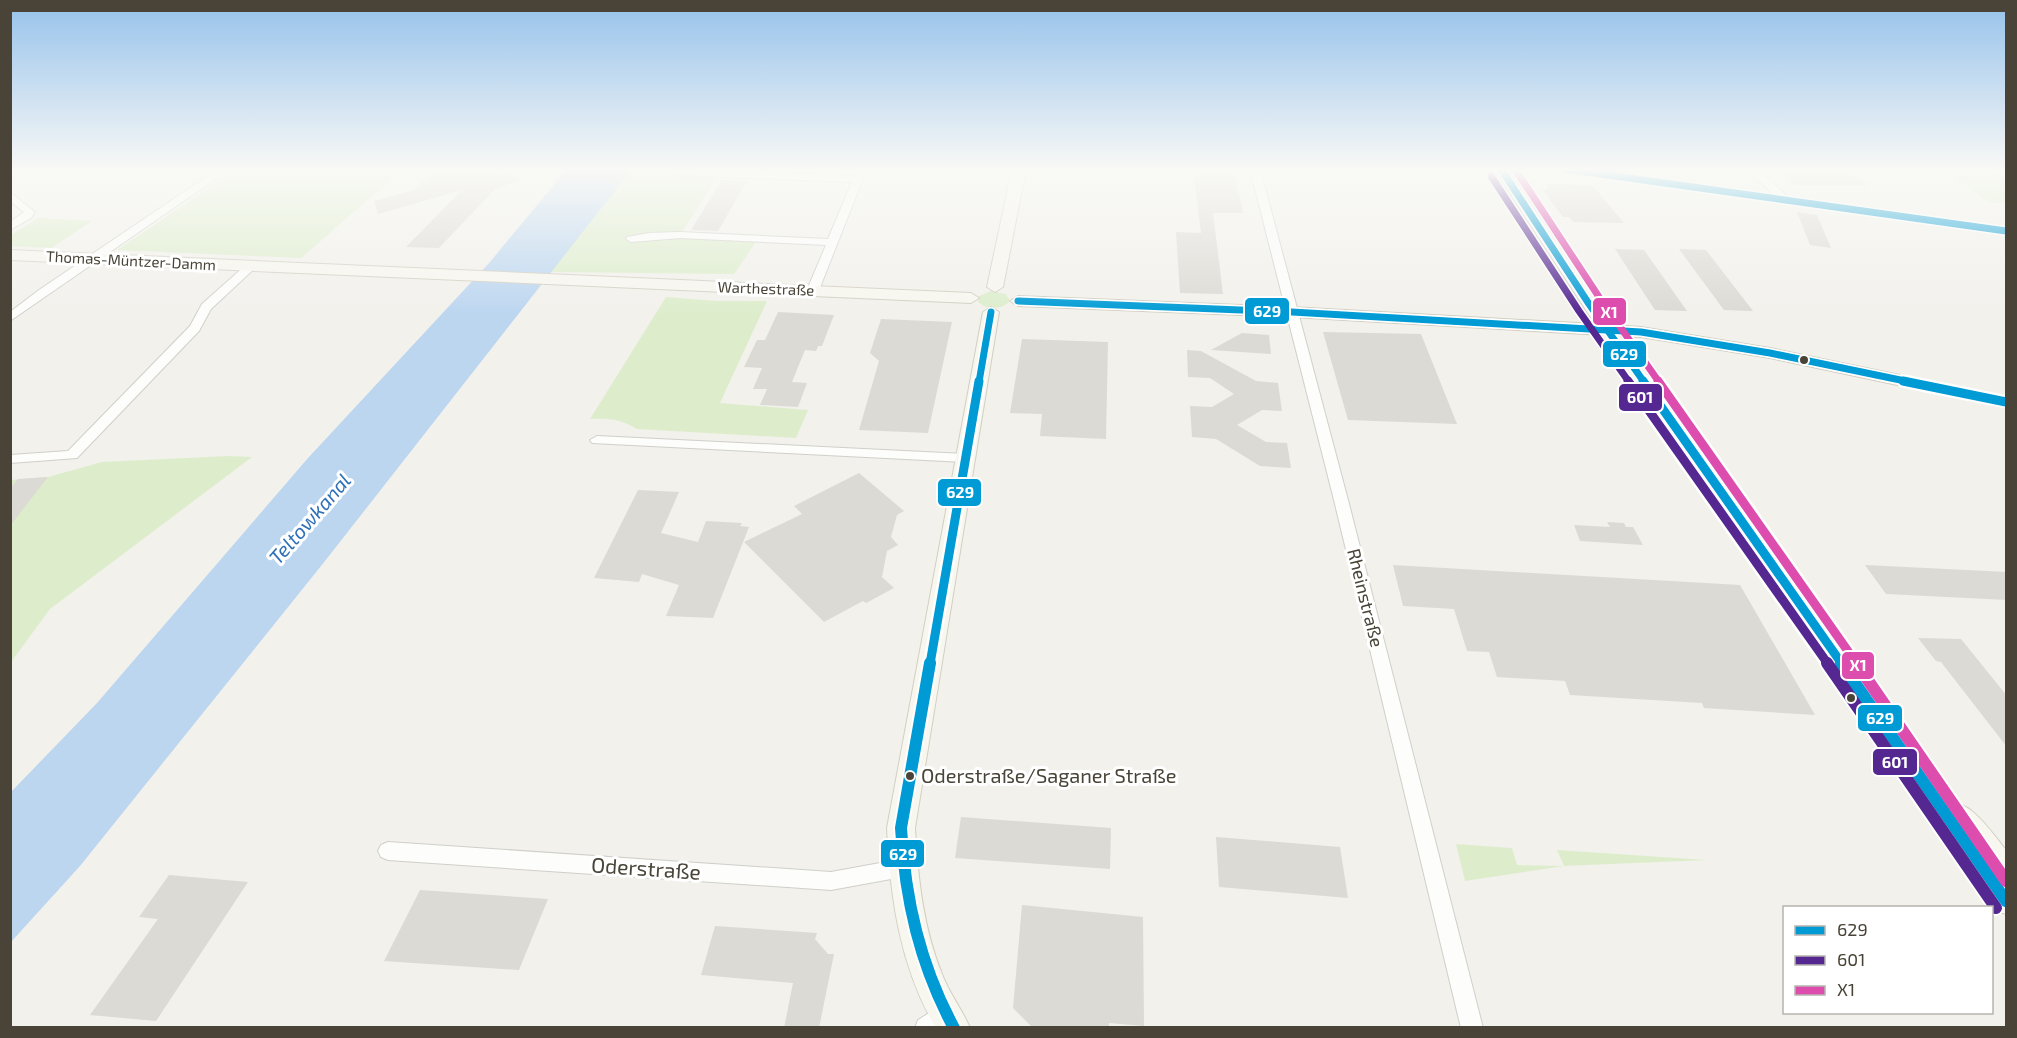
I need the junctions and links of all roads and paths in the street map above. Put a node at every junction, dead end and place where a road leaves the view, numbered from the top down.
1 (25, 217) edge
2 (154, 217) edge
3 (843, 217) edge
4 (1009, 217) edge
5 (1268, 217) edge
6 (1532, 217) edge
7 (1910, 217) edge
8 (10, 227) edge
9 (2007, 231) edge
10 (631, 239) dead end
11 (833, 242) junction
12 (10, 255) edge
13 (91, 260) junction
14 (251, 266) junction
15 (994, 287) junction
16 (813, 290) junction
17 (971, 298) junction
18 (1018, 301) junction
19 (991, 312) junction
20 (1292, 312) junction
21 (10, 318) edge
22 (1606, 328) junction
23 (2007, 402) edge
24 (597, 441) dead end
25 (965, 458) junction
26 (10, 459) edge
27 (1910, 762) junction
28 (388, 851) dead end
29 (902, 868) junction
30 (2007, 870) edge
31 (2007, 901) edge
32 (941, 1023) edge
33 (1472, 1028) edge

1 - 8 street
2 - 13 street
3 - 11 street
4 - 15 street
5 - 20 street, Rheinstraße
6 - 22 street
7 - 9 street
10 - 11 street
11 - 16 street
12 - 13 street, Thomas-Müntzer-Damm
13 - 14 street, Thomas-Müntzer-Damm
13 - 21 street
14 - 16 street, Warthestraße
14 - 26 street
15 - 17 street, Warthestraße
15 - 18 street
16 - 17 street, Warthestraße
17 - 19 street
18 - 19 street
18 - 20 street
19 - 25 street
20 - 22 street
20 - 33 street, Rheinstraße
22 - 23 street
22 - 27 street
24 - 25 street
25 - 29 street
27 - 30 street
27 - 31 street
28 - 29 street, Oderstraße
29 - 32 street

